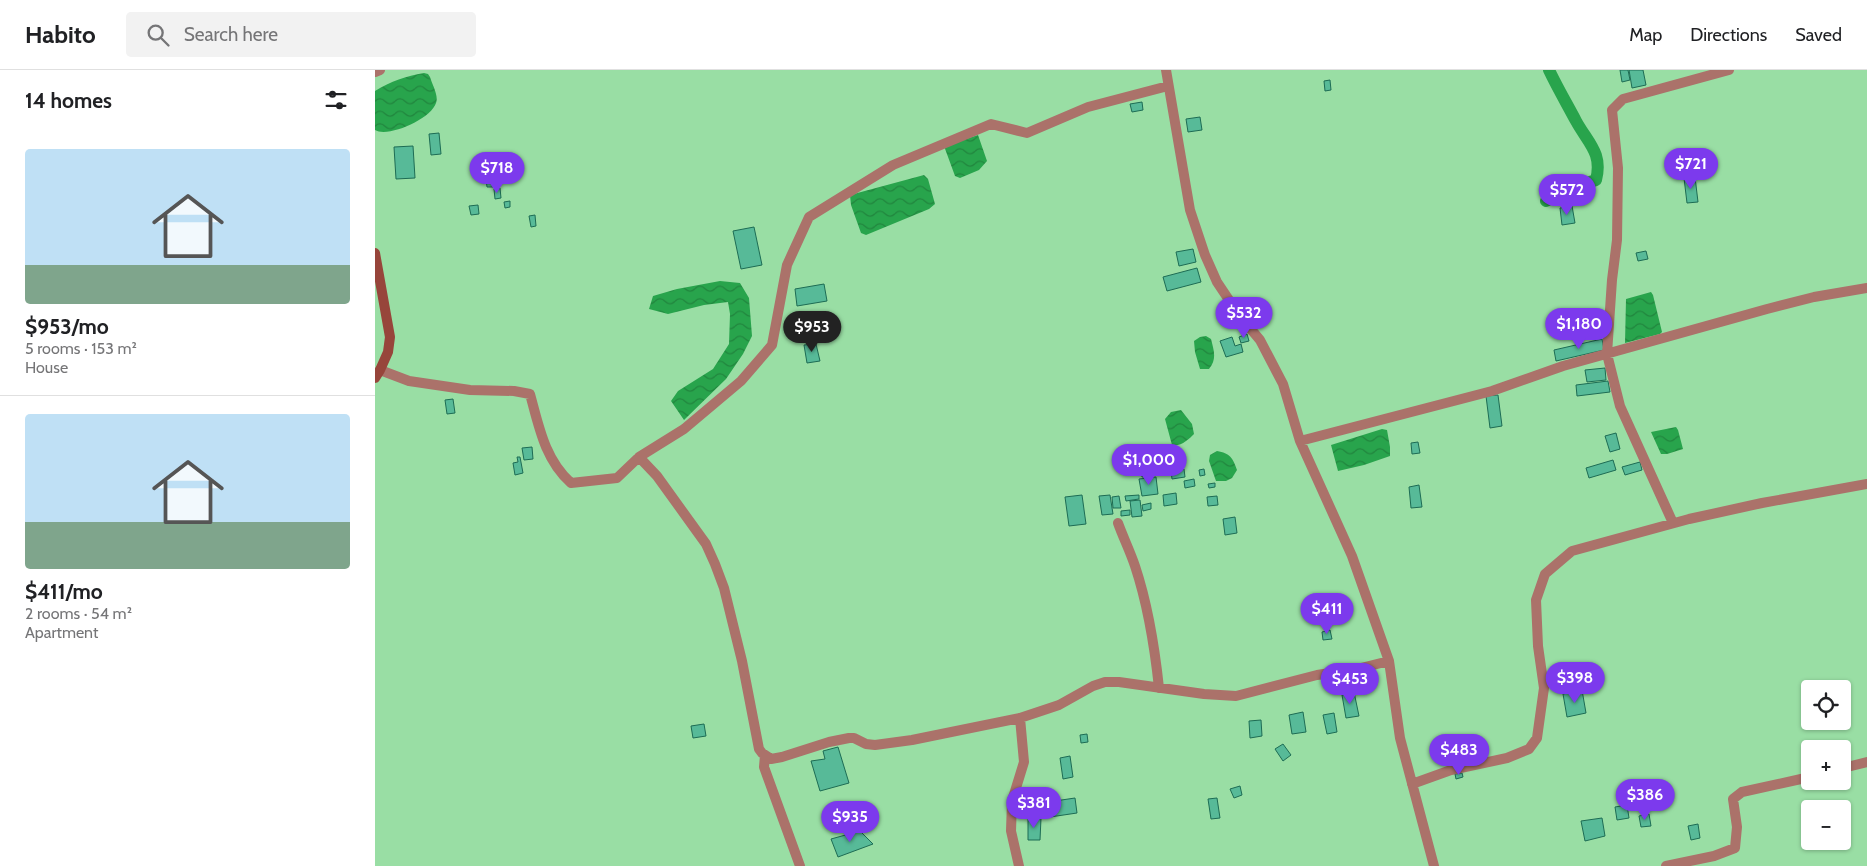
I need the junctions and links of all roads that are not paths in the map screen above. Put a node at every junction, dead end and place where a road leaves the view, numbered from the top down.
1 (380, 70) edge
2 (1166, 70) edge
3 (1729, 70) edge
4 (375, 72) edge
5 (1168, 86) junction
6 (375, 253) edge
7 (1867, 288) edge
8 (1607, 354) junction
9 (378, 374) edge
10 (1300, 441) junction
11 (639, 457) junction
12 (1867, 484) edge
13 (1118, 522) dead end
14 (1673, 523) junction
15 (1389, 661) junction
16 (1159, 688) junction
17 (1020, 718) junction
18 (765, 755) junction
19 (1867, 762) edge
20 (1851, 766) edge
21 (1801, 779) edge
22 (1412, 784) junction
23 (799, 866) edge
24 (1019, 866) edge
25 (1434, 866) edge
26 (1666, 866) edge

1 - 4 street
2 - 5 street
3 - 8 street
5 - 10 street
5 - 11 street
6 - 9 street
7 - 8 street
8 - 10 street
8 - 14 street
9 - 11 street
10 - 15 street
11 - 18 street
12 - 14 street
13 - 16 street
14 - 22 street
15 - 16 street
15 - 22 street
16 - 17 street
17 - 18 street
17 - 24 street
18 - 23 street
19 - 20 street
21 - 26 street
22 - 25 street

